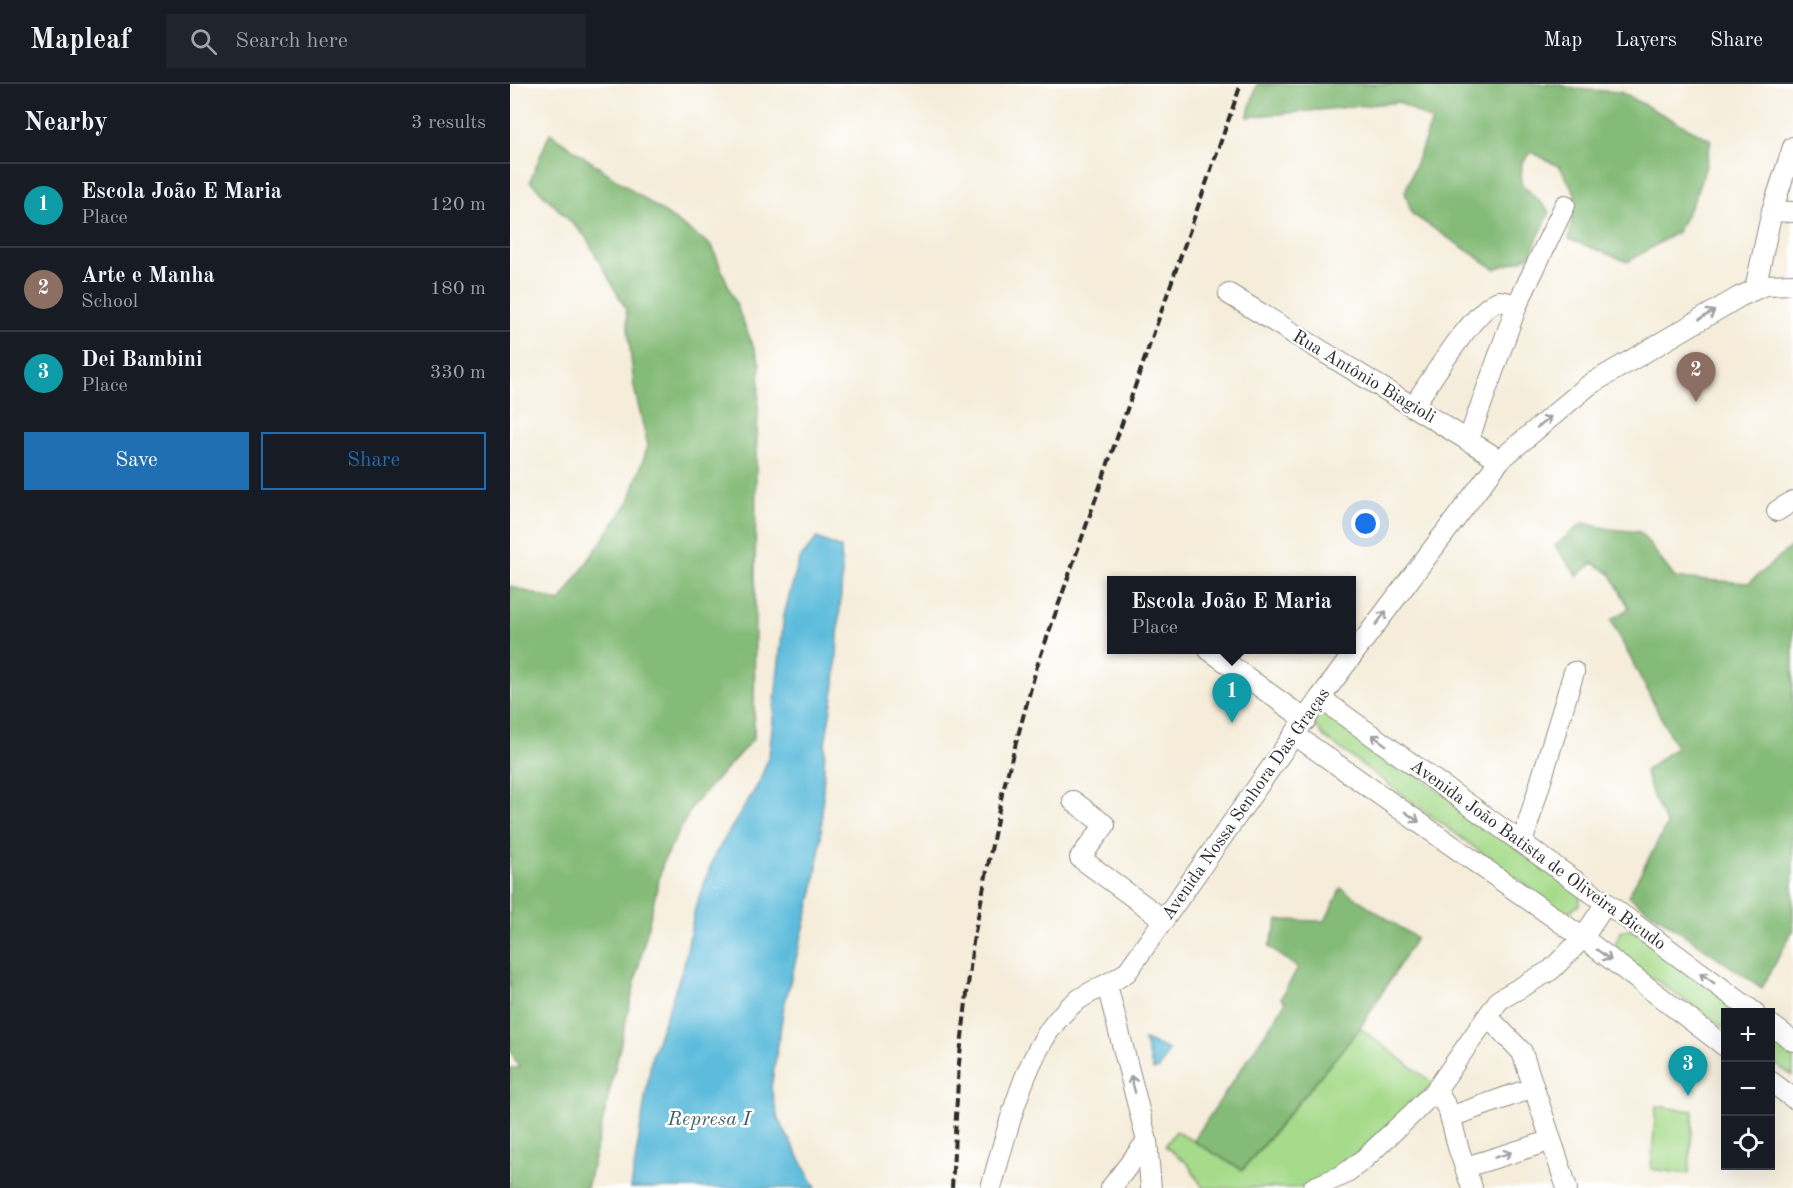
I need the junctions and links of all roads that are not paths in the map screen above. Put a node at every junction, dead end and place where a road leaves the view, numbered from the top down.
1 (1793, 147) edge
2 (1565, 205) dead end
3 (1772, 210) junction
4 (1793, 212) edge
5 (1793, 284) edge
6 (1755, 289) junction
7 (1229, 294) dead end
8 (1517, 305) junction
9 (1413, 407) junction
10 (1468, 441) junction
11 (1500, 460) junction
12 (1356, 650) edge
13 (1214, 654) edge
14 (1353, 654) edge
15 (1574, 672) dead end
16 (1320, 698) junction
17 (1301, 727) junction
18 (1073, 801) dead end
19 (1522, 843) junction
20 (1606, 903) junction
21 (1164, 920) junction
22 (1583, 938) junction
23 (1107, 985) junction
24 (1749, 1008) edge
25 (1488, 1017) junction
26 (1775, 1028) edge
27 (1793, 1041) edge
28 (1721, 1044) edge
29 (1515, 1046) junction
30 (1775, 1085) edge
31 (1436, 1090) junction
32 (1521, 1092) junction
33 (1793, 1098) edge
34 (1450, 1117) junction
35 (1147, 1141) junction
36 (1540, 1144) junction
37 (1466, 1167) junction
38 (1346, 1181) edge
39 (992, 1188) edge
40 (1111, 1188) edge
41 (1151, 1188) edge
42 (1313, 1188) edge
43 (1472, 1188) edge
44 (1556, 1188) edge
45 (1567, 1188) edge

1 - 3 street
2 - 8 street
3 - 4 street
3 - 6 street
5 - 6 street, Avenida Nossa Senhora Das Graças
11 -> 6 street, Avenida Nossa Senhora Das Graças
7 - 9 street, Rua Antônio Biagioli
8 - 9 street
8 - 10 street
9 - 10 street, Rua Antônio Biagioli
10 - 11 street, Rua Antônio Biagioli
12 -> 11 street, Avenida Nossa Senhora Das Graças
13 - 17 street
16 -> 14 street, Avenida Nossa Senhora Das Graças
15 - 19 street
16 - 17 street, Avenida Nossa Senhora Das Graças
19 -> 16 street, Avenida João Batista de Oliveira Bicudo
17 - 21 street, Avenida Nossa Senhora Das Graças
17 -> 22 street
18 - 21 street
19 - 20 street, Avenida João Batista de Oliveira Bicudo
20 - 22 street
24 -> 20 street, Avenida João Batista de Oliveira Bicudo
21 - 23 street, Avenida Nossa Senhora Das Graças
22 - 25 street
22 -> 28 street
35 -> 23 street
23 - 39 street, Avenida Nossa Senhora Das Graças
25 - 29 street
25 - 31 street
26 - 27 street
29 - 32 street
29 - 45 street
30 - 33 street
31 - 34 street
31 - 38 street
32 - 34 street
32 - 36 street
34 - 37 street
35 - 40 street
35 - 41 street
37 -> 36 street
36 - 44 street
37 - 43 street
38 - 42 street

